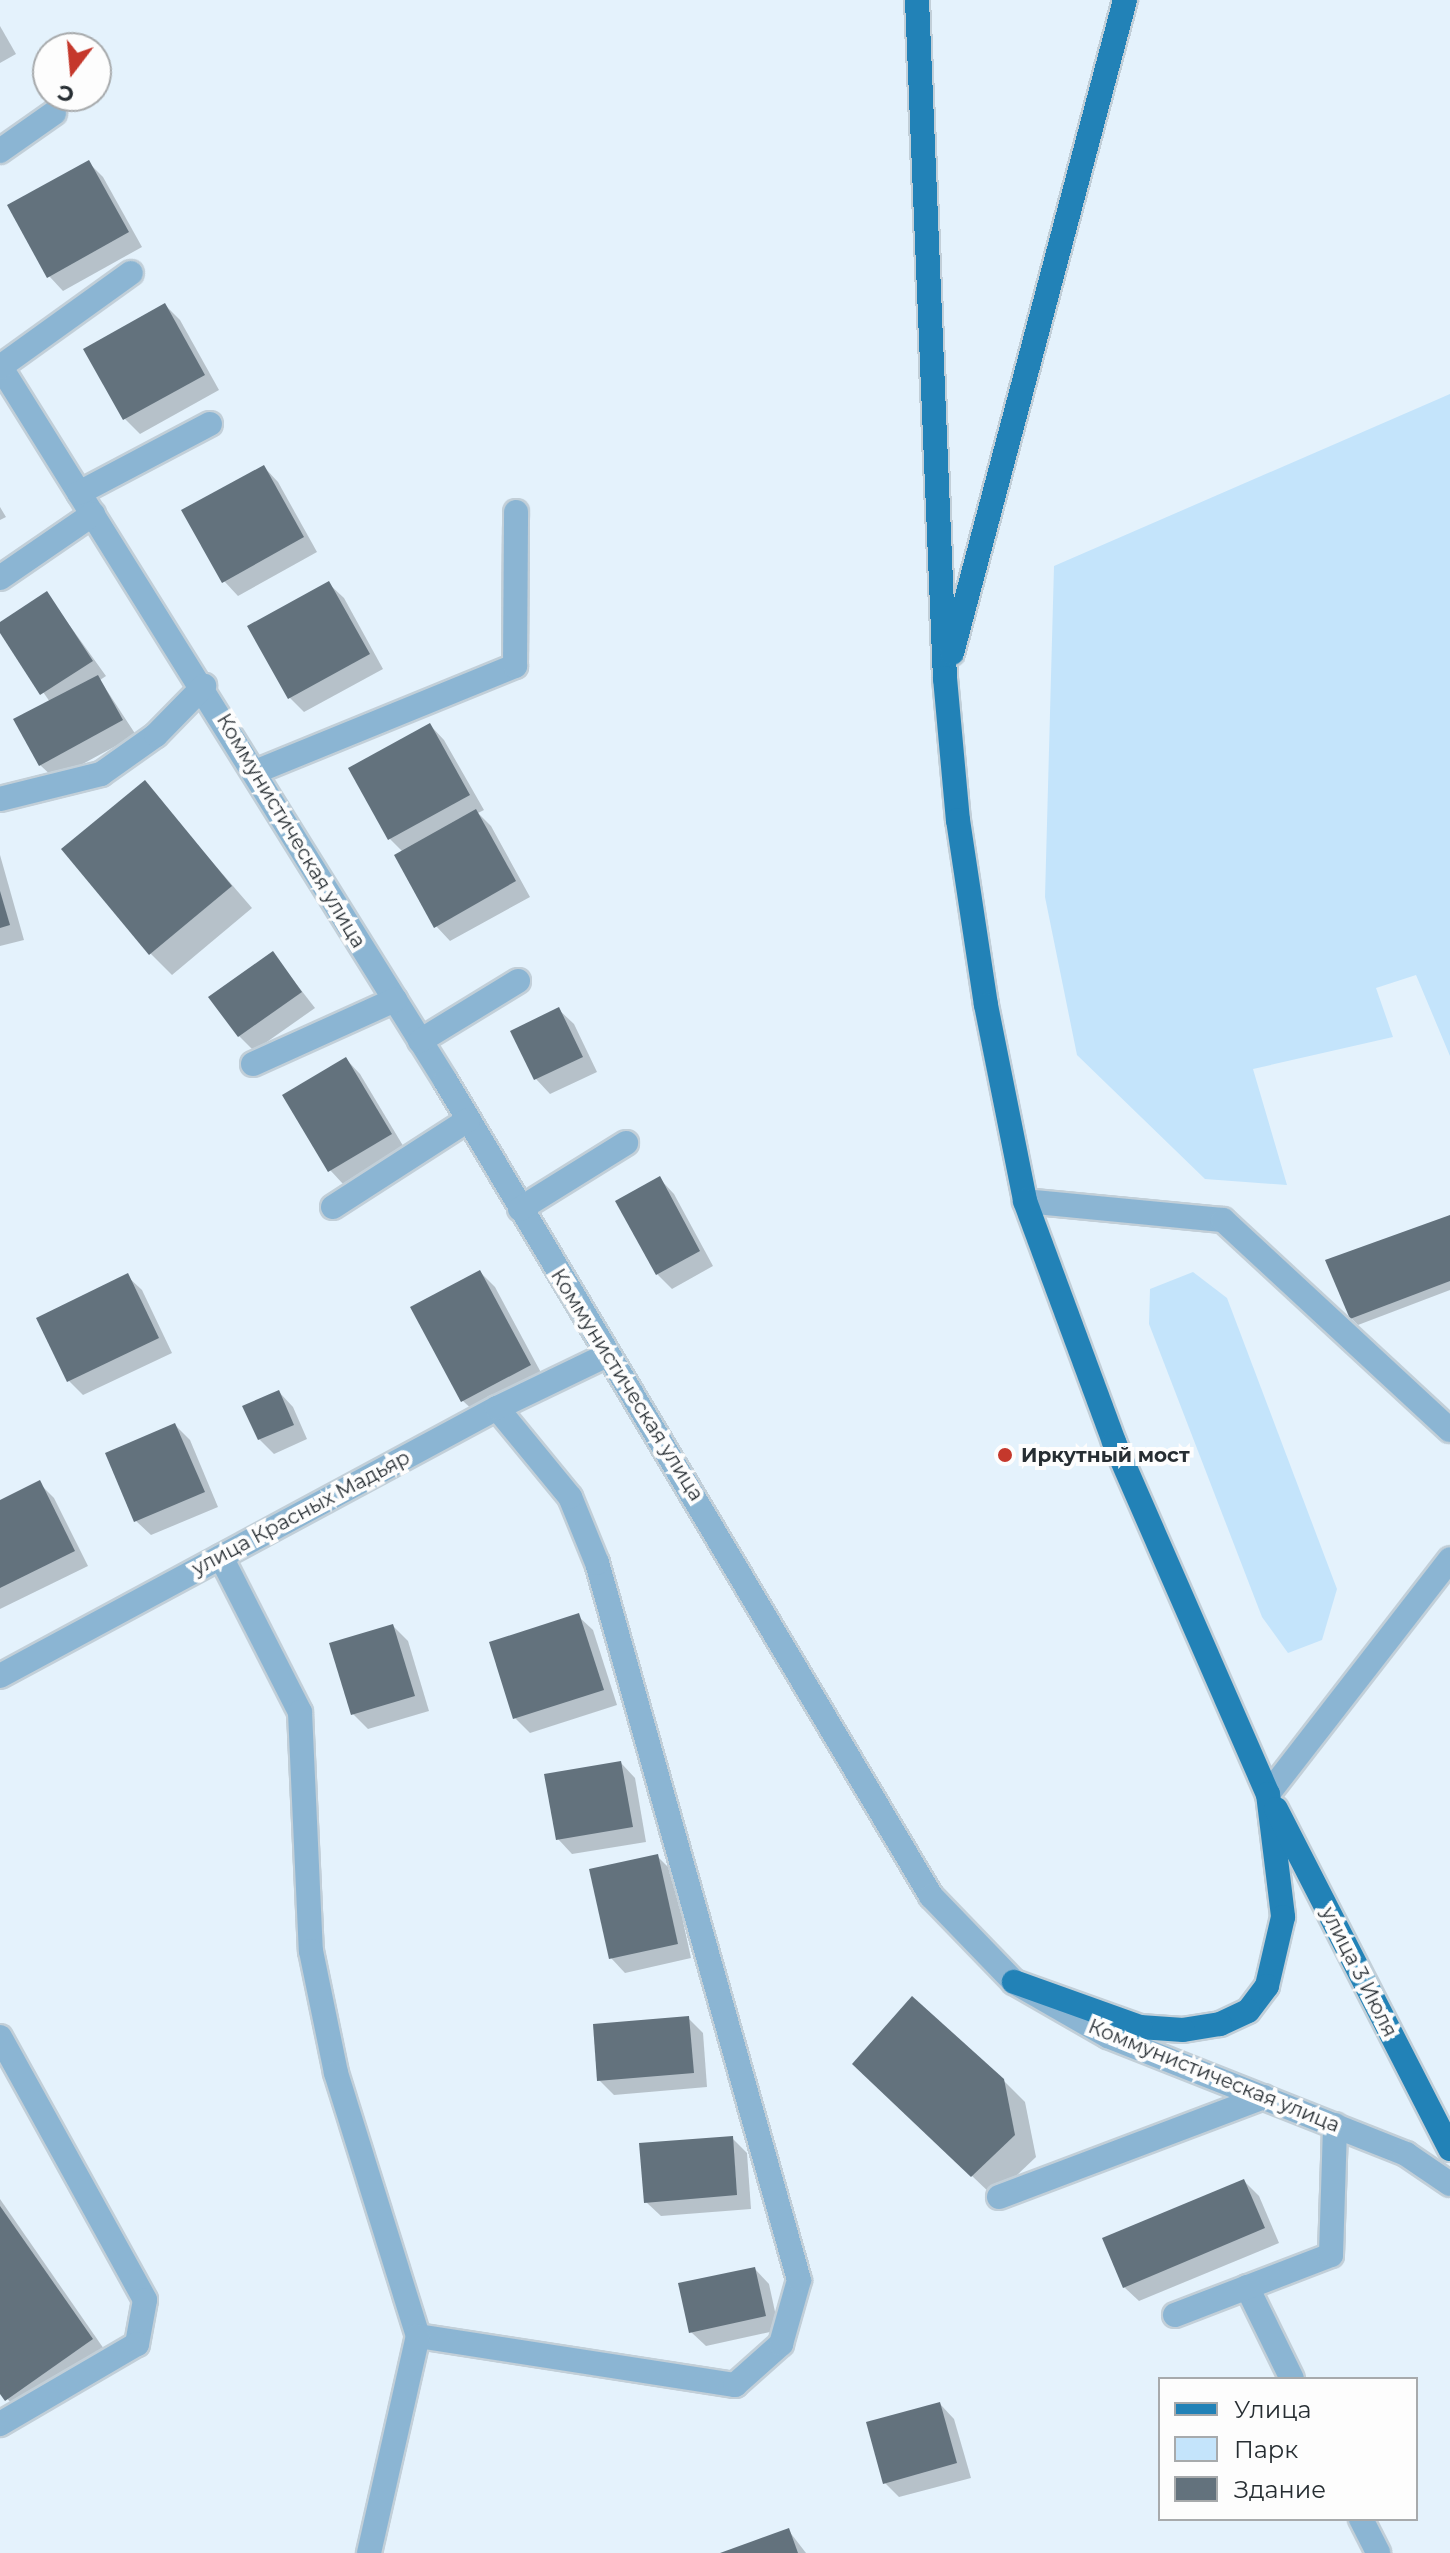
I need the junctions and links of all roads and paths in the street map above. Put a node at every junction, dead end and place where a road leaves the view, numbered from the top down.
1 (917, 0) edge
2 (1125, 0) edge
3 (54, 113) dead end
4 (0, 151) edge
5 (131, 273) dead end
6 (0, 367) edge
7 (210, 424) dead end
8 (79, 493) junction
9 (516, 512) dead end
10 (93, 514) junction
11 (0, 578) edge
12 (945, 678) junction
13 (204, 686) junction
14 (255, 772) junction
15 (0, 799) edge
16 (518, 981) dead end
17 (395, 1000) junction
18 (420, 1041) junction
19 (253, 1064) dead end
20 (468, 1120) junction
21 (626, 1143) dead end
22 (1025, 1201) junction
23 (333, 1207) dead end
24 (520, 1209) junction
25 (605, 1356) junction
26 (497, 1408) junction
27 (1450, 1430) edge
28 (221, 1557) junction
29 (1450, 1559) edge
30 (0, 1676) edge
31 (1268, 1794) junction
32 (1014, 1982) junction
33 (0, 2037) edge
34 (1264, 2097) junction
35 (1335, 2125) junction
36 (1450, 2149) edge
37 (1450, 2184) edge
38 (999, 2197) dead end
39 (1247, 2287) junction
40 (1175, 2315) dead end
41 (418, 2336) junction
42 (1291, 2377) edge
43 (0, 2424) edge
44 (1362, 2521) edge
45 (369, 2553) edge
46 (1378, 2553) edge

1 - 12 main road
2 - 12 main road
3 - 4 street
5 - 6 street
6 - 8 street, Коммунистическая улица
7 - 8 street
8 - 10 street, Коммунистическая улица
9 - 14 street
10 - 11 street
10 - 13 street, Коммунистическая улица
12 - 22 main road
13 - 14 street, Коммунистическая улица
13 - 15 street
14 - 17 street, Коммунистическая улица
16 - 18 street
17 - 18 street, Коммунистическая улица
17 - 19 street
18 - 20 street, Коммунистическая улица
20 - 23 street
20 - 24 street, Коммунистическая улица
21 - 24 street
22 - 27 street
22 - 31 main road
24 - 25 street, Коммунистическая улица
25 - 26 street, улица Красных Мадьяр
25 - 32 street, Коммунистическая улица
26 - 28 street, улица Красных Мадьяр
26 - 41 street
28 - 30 street, улица Красных Мадьяр
28 - 41 street
29 - 31 street
31 - 32 main road
31 - 36 main road, улица 3 Июля
32 - 34 street, Коммунистическая улица
33 - 43 street
34 - 35 street, Коммунистическая улица
34 - 38 street
35 - 37 street, Коммунистическая улица
35 - 39 street
39 - 40 street
39 - 42 street
41 - 45 street
44 - 46 street

